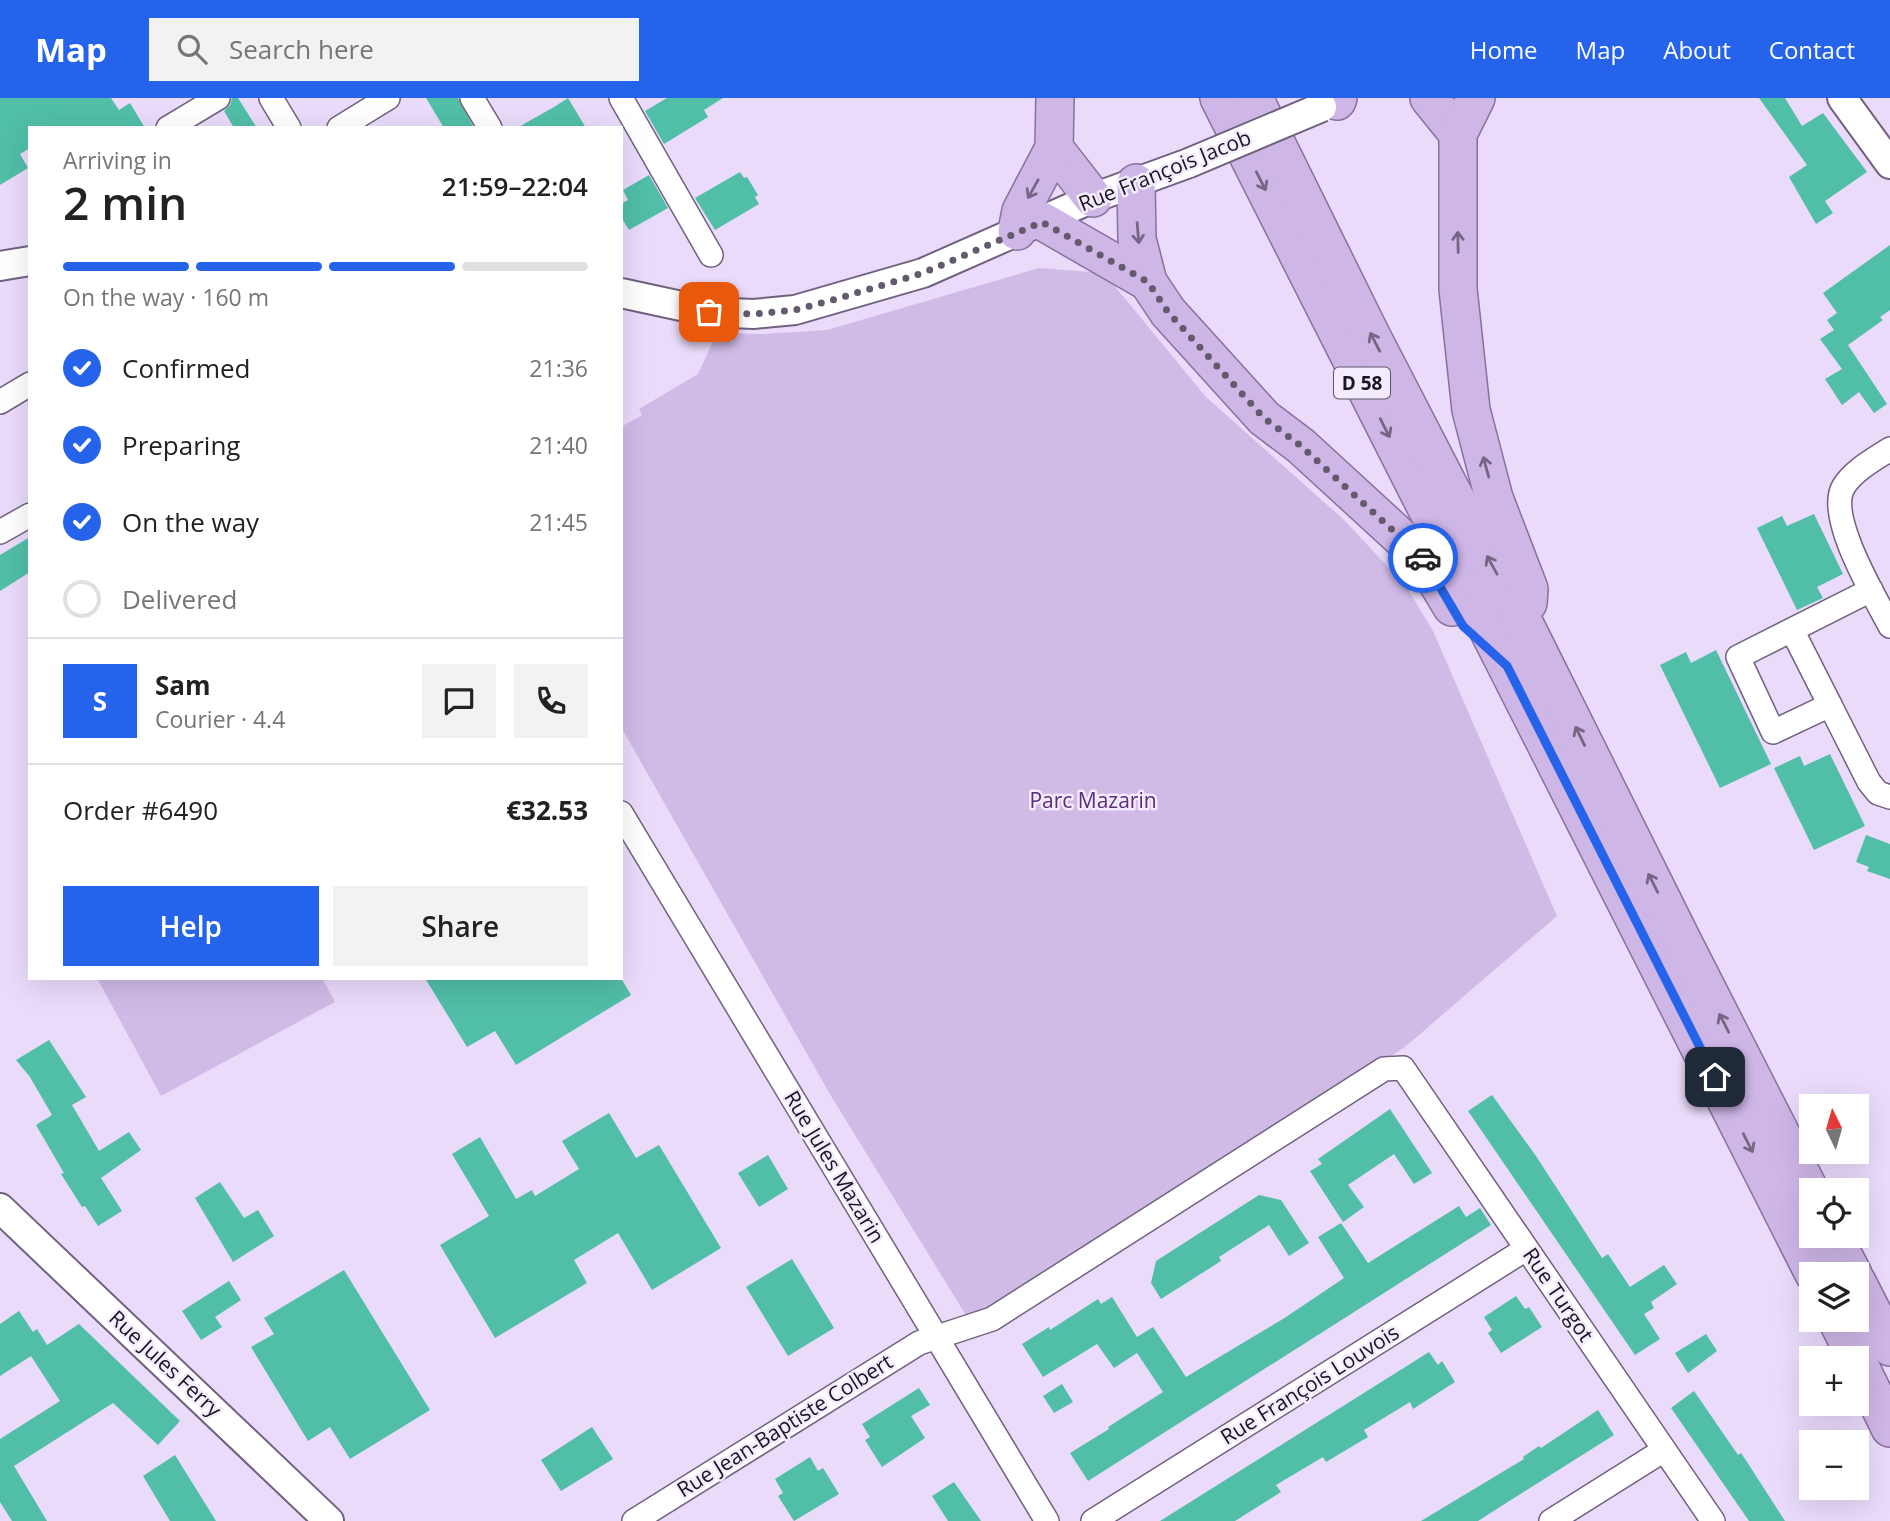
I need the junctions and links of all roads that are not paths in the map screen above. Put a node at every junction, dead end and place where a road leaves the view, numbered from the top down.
1 (218, 98) edge
2 (271, 98) edge
3 (388, 98) edge
4 (472, 98) edge
5 (621, 98) edge
6 (1055, 98) edge
7 (1219, 98) edge
8 (1254, 98) edge
9 (1429, 98) edge
10 (1476, 98) edge
11 (1842, 98) edge
12 (1336, 101) edge
13 (171, 126) edge
14 (288, 126) edge
15 (342, 126) edge
16 (489, 126) edge
17 (1458, 134) junction
18 (1054, 148) junction
19 (1890, 164) edge
20 (1136, 183) junction
21 (1093, 198) junction
22 (1030, 227) junction
23 (711, 255) dead end
24 (28, 261) edge
25 (0, 266) edge
26 (1148, 282) junction
27 (623, 293) edge
28 (28, 385) edge
29 (0, 402) edge
30 (1890, 449) edge
31 (28, 516) edge
32 (0, 532) edge
33 (1871, 590) junction
34 (1525, 625) junction
35 (1890, 626) edge
36 (1791, 630) junction
37 (1507, 666) junction
38 (1830, 705) junction
39 (1890, 797) edge
40 (623, 816) edge
41 (1403, 1068) joint
42 (1803, 1178) edge
43 (0, 1208) edge
44 (1526, 1249) junction
45 (1808, 1262) edge
46 (1869, 1306) edge
47 (939, 1338) junction
48 (1890, 1347) edge
49 (1869, 1385) edge
50 (1890, 1428) edge
51 (1664, 1450) junction
52 (329, 1521) edge
53 (634, 1521) edge
54 (1047, 1521) edge
55 (1093, 1521) edge
56 (1551, 1521) edge
57 (1713, 1521) edge

1 - 13 street
2 - 14 street
3 - 15 street
4 - 16 street
5 - 23 street
6 - 18 highway
7 -> 37 highway, D 58
34 -> 8 highway, D 58
9 - 17 highway
10 - 17 highway
11 - 19 street
12 - 20 street, Rue François Jacob, bridge
34 -> 17 highway
18 - 21 highway
18 -> 22 highway
20 - 21 street, Rue François Jacob
20 -> 26 highway
21 - 22 street, Rue François Jacob
22 - 26 highway
22 - 27 street, Rue François Jacob
24 - 25 street
26 - 37 highway
28 - 29 street
30 - 33 street
31 - 32 street
33 - 35 street
33 - 36 street
42 -> 34 highway, D 58
36 - 38 street
36 - 38 street
37 -> 45 highway, D 58
38 - 39 street
40 - 47 street, Rue Jules Mazarin
41 - 44 street, Rue Turgot
41 - 47 street, Rue Jean-Baptiste Colbert
43 - 52 street, Rue Jules Ferry
44 - 51 street, Rue Turgot
44 - 55 street, Rue François Louvois
46 - 48 highway
47 - 53 street, Rue Jean-Baptiste Colbert
47 - 54 street, Rue Jules Mazarin
49 - 50 highway
51 - 56 street
51 - 57 street, Rue Turgot

